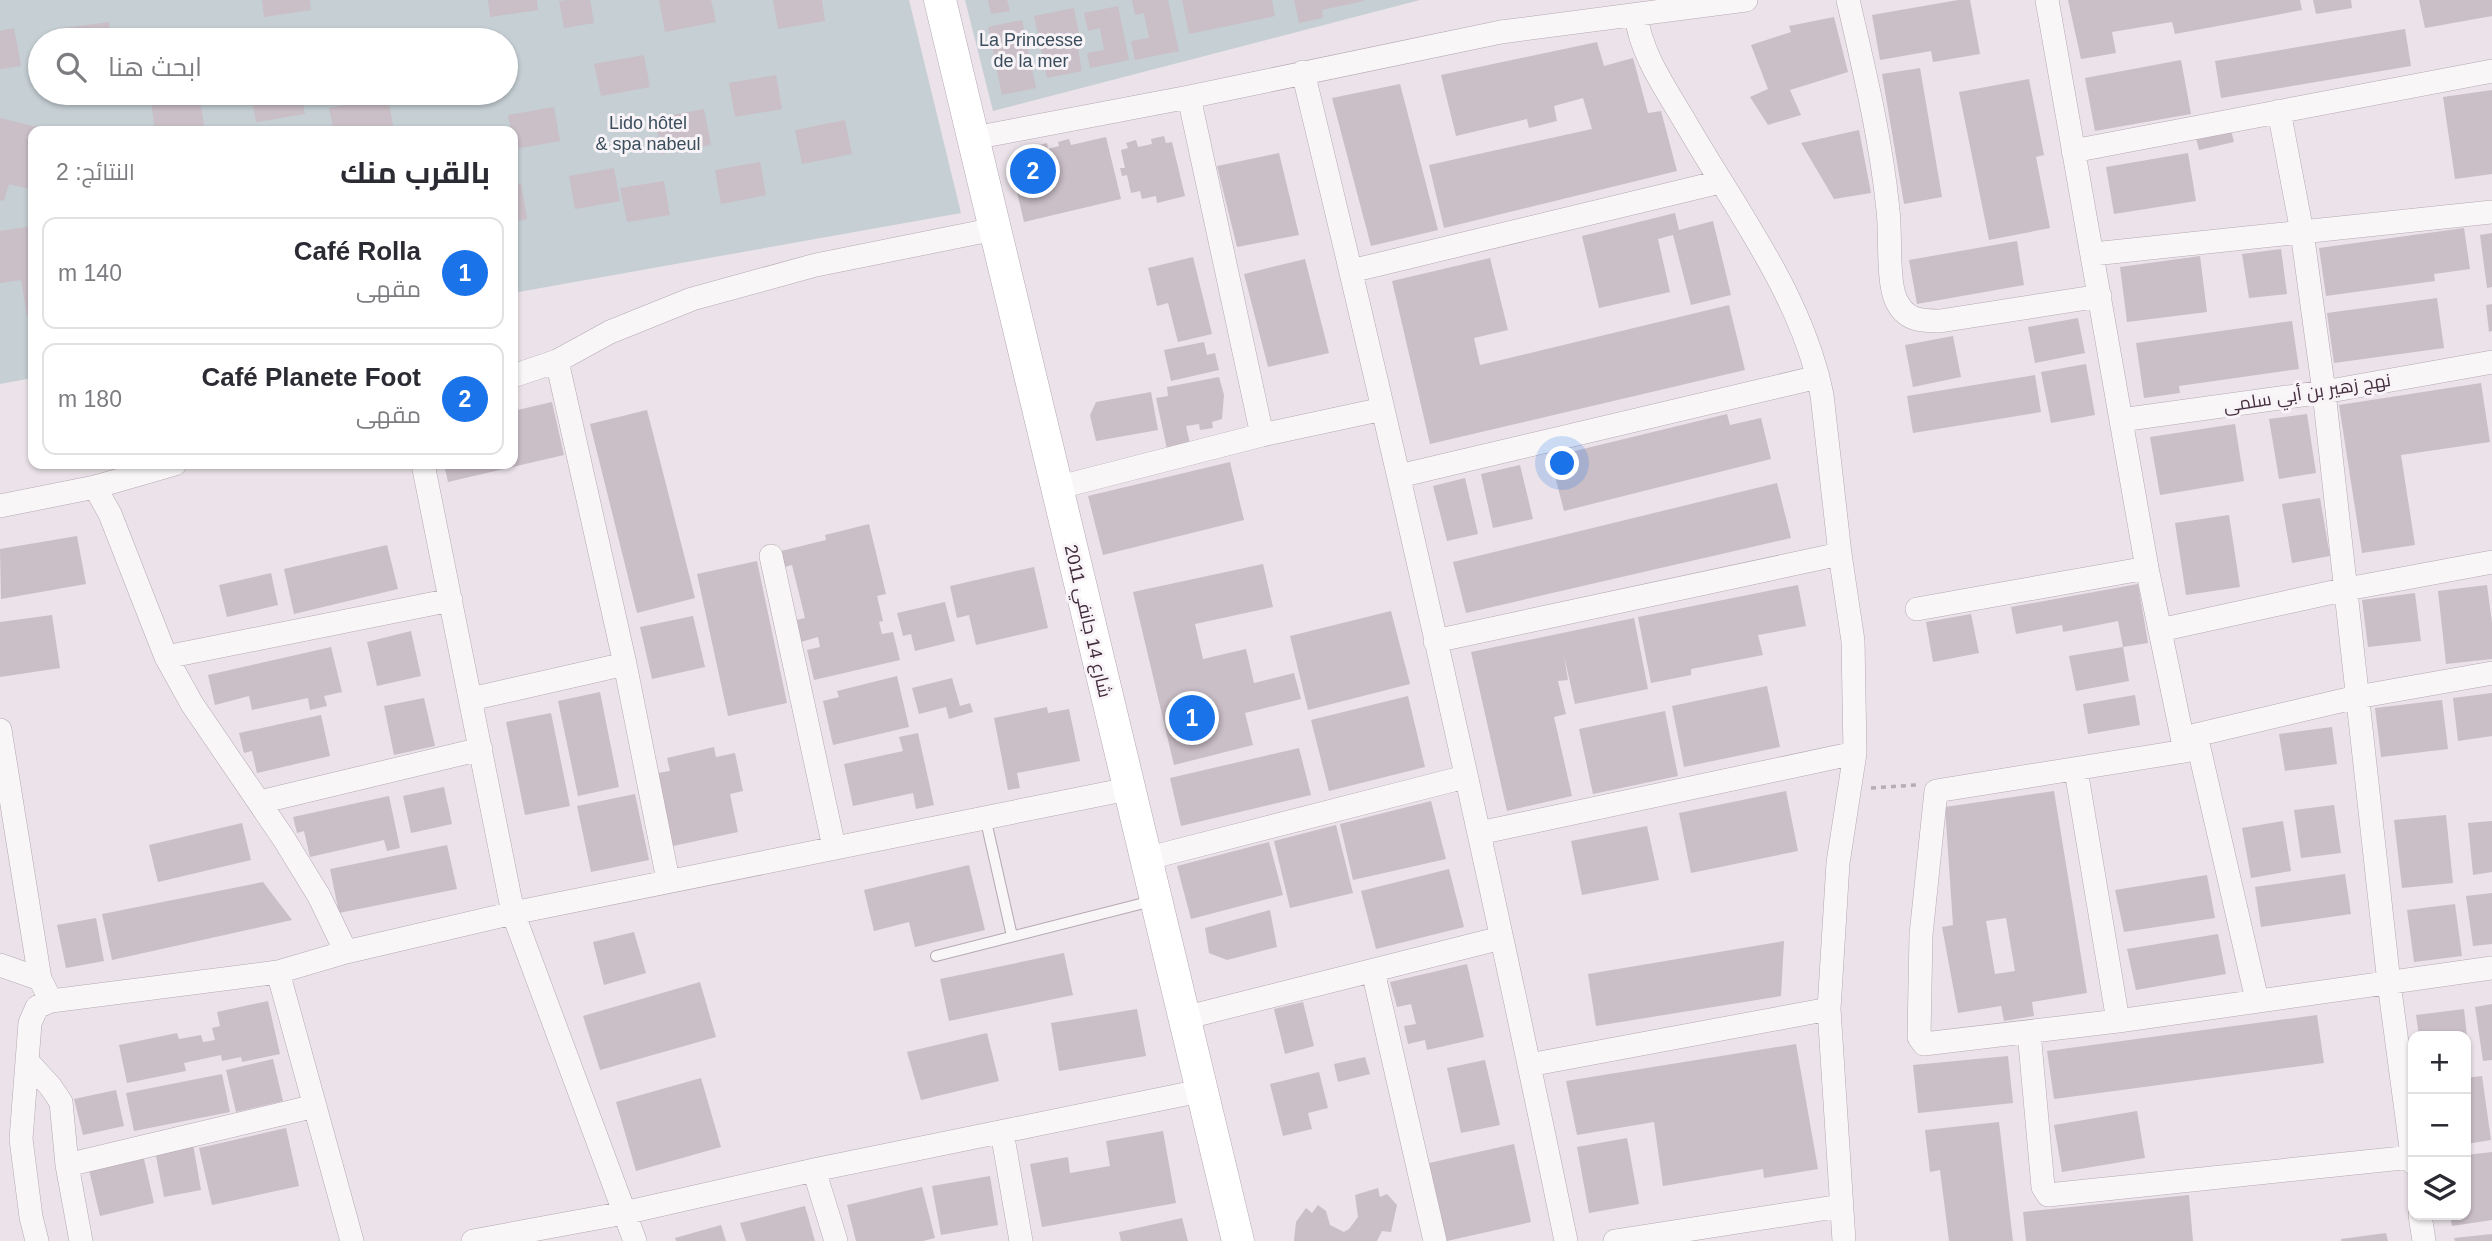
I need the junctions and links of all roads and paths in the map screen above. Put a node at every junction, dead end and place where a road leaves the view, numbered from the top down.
1 (940, 0) edge
2 (1746, 0) edge
3 (1849, 0) edge
4 (2047, 0) edge
5 (1643, 14) junction
6 (2492, 71) edge
7 (1303, 72) junction
8 (1189, 97) junction
9 (2279, 111) junction
10 (974, 138) junction
11 (2073, 150) junction
12 (1720, 182) junction
13 (2492, 212) edge
14 (995, 229) junction
15 (2302, 232) junction
16 (2093, 254) junction
17 (1351, 271) junction
18 (2101, 296) junction
19 (557, 361) junction
20 (2492, 362) edge
21 (518, 374) edge
22 (1818, 377) junction
23 (2324, 392) junction
24 (1383, 409) junction
25 (2121, 420) junction
26 (1262, 435) junction
27 (158, 469) edge
28 (424, 469) edge
29 (1399, 476) junction
30 (95, 487) junction
31 (1056, 488) junction
32 (0, 506) edge
33 (1840, 554) junction
34 (771, 556) dead end
35 (2492, 562) edge
36 (2147, 568) junction
37 (2347, 589) junction
38 (452, 600) junction
39 (1917, 609) dead end
40 (2160, 630) junction
41 (1434, 641) junction
42 (166, 657) junction
43 (625, 664) junction
44 (2492, 673) edge
45 (2357, 697) junction
46 (471, 699) junction
47 (0, 730) edge
48 (2190, 743) junction
49 (481, 749) junction
50 (1855, 753) junction
51 (2076, 770) junction
52 (1465, 777) junction
53 (1909, 784) dead end
54 (1885, 786) dead end
55 (1128, 789) junction
56 (260, 802) junction
57 (985, 817) junction
58 (1479, 833) junction
59 (10, 846) edge
60 (834, 847) junction
61 (1144, 859) junction
62 (668, 880) junction
63 (1155, 900) junction
64 (513, 913) junction
65 (1012, 936) junction
66 (1501, 938) junction
67 (346, 952) junction
68 (936, 956) dead end
69 (0, 965) edge
70 (2492, 968) edge
71 (1373, 971) junction
72 (278, 972) junction
73 (40, 979) junction
74 (2389, 983) junction
75 (51, 1000) junction
76 (2257, 1000) junction
77 (1829, 1009) junction
78 (1184, 1018) junction
79 (2118, 1021) junction
80 (2029, 1032) junction
81 (28, 1062) junction
82 (1529, 1065) junction
83 (1200, 1091) junction
84 (315, 1106) junction
85 (2408, 1121) edge
86 (1002, 1132) junction
87 (2408, 1158) edge
88 (67, 1165) junction
89 (814, 1170) junction
90 (1841, 1206) junction
91 (624, 1213) junction
92 (2421, 1220) edge
93 (37, 1241) edge
94 (81, 1241) edge
95 (352, 1241) edge
96 (474, 1241) edge
97 (635, 1241) edge
98 (836, 1241) edge
99 (1021, 1241) edge
100 (1238, 1241) edge
101 (1435, 1241) edge
102 (1566, 1241) edge
103 (1615, 1241) edge
104 (1844, 1241) edge
105 (2424, 1241) edge

1 - 10 street, شارع 14 جانفي 2011
2 - 5 street
3 - 18 street
4 - 11 street
5 - 7 street
5 - 12 street
6 - 9 street
7 - 8 street
7 - 17 street
8 - 10 street
8 - 26 street
9 - 11 street
9 - 15 street
10 - 14 street, شارع 14 جانفي 2011
11 - 16 street
12 - 17 street
12 - 22 street
13 - 15 street
14 - 19 street
14 - 31 street, شارع 14 جانفي 2011
15 - 16 street
15 - 23 street
16 - 18 street
17 - 24 street
18 - 25 street
19 - 21 street
19 - 43 street
20 - 23 street, نهج زهير بن أبي سلمى
22 - 29 street
22 - 33 street
23 - 25 street, نهج زهير بن أبي سلمى
23 - 37 street
24 - 26 street
24 - 29 street
25 - 36 street
26 - 31 street
27 - 30 street
28 - 38 street
29 - 41 street
30 - 32 street
30 - 42 street
31 - 55 street, شارع 14 جانفي 2011
33 - 41 street
33 - 50 street
34 - 60 street
35 - 37 street
36 - 39 street
36 - 40 street
37 - 40 street
37 - 45 street
38 - 42 street
38 - 46 street
40 - 48 street
41 - 52 street
42 - 56 street
43 - 46 street
43 - 62 street
44 - 45 street
45 - 48 street
45 - 74 street
46 - 49 street
47 - 59 street
48 - 51 street
48 - 76 street
49 - 56 street
49 - 64 street
50 - 58 street
50 - 77 street
51 - 79 street
51 - 80 street
52 - 58 street
52 - 61 street
53 - 54 path
55 - 57 street
55 - 61 street, شارع 14 جانفي 2011
56 - 67 street
57 - 60 street
57 - 65 lane
58 - 66 street
59 - 73 street
60 - 62 street
61 - 63 street, شارع 14 جانفي 2011
62 - 64 street
63 - 65 lane
63 - 78 street, شارع 14 جانفي 2011
64 - 67 street
64 - 91 street
65 - 68 lane
66 - 71 street
66 - 82 street
67 - 72 street
69 - 73 street
70 - 74 street
71 - 78 street
71 - 101 street
72 - 75 street
72 - 84 street
73 - 75 street
74 - 76 street
74 - 85 street
75 - 81 street
76 - 79 street
77 - 82 street
77 - 90 street
78 - 83 street, شارع 14 جانفي 2011
79 - 80 street
80 - 87 street
81 - 88 street
81 - 93 street
82 - 102 street
83 - 86 street
83 - 100 street, شارع 14 جانفي 2011
84 - 88 street
84 - 95 street
86 - 89 street
86 - 99 street
88 - 94 street
89 - 91 street
89 - 98 street
90 - 103 street
90 - 104 street
91 - 96 street
91 - 97 street
92 - 105 street

